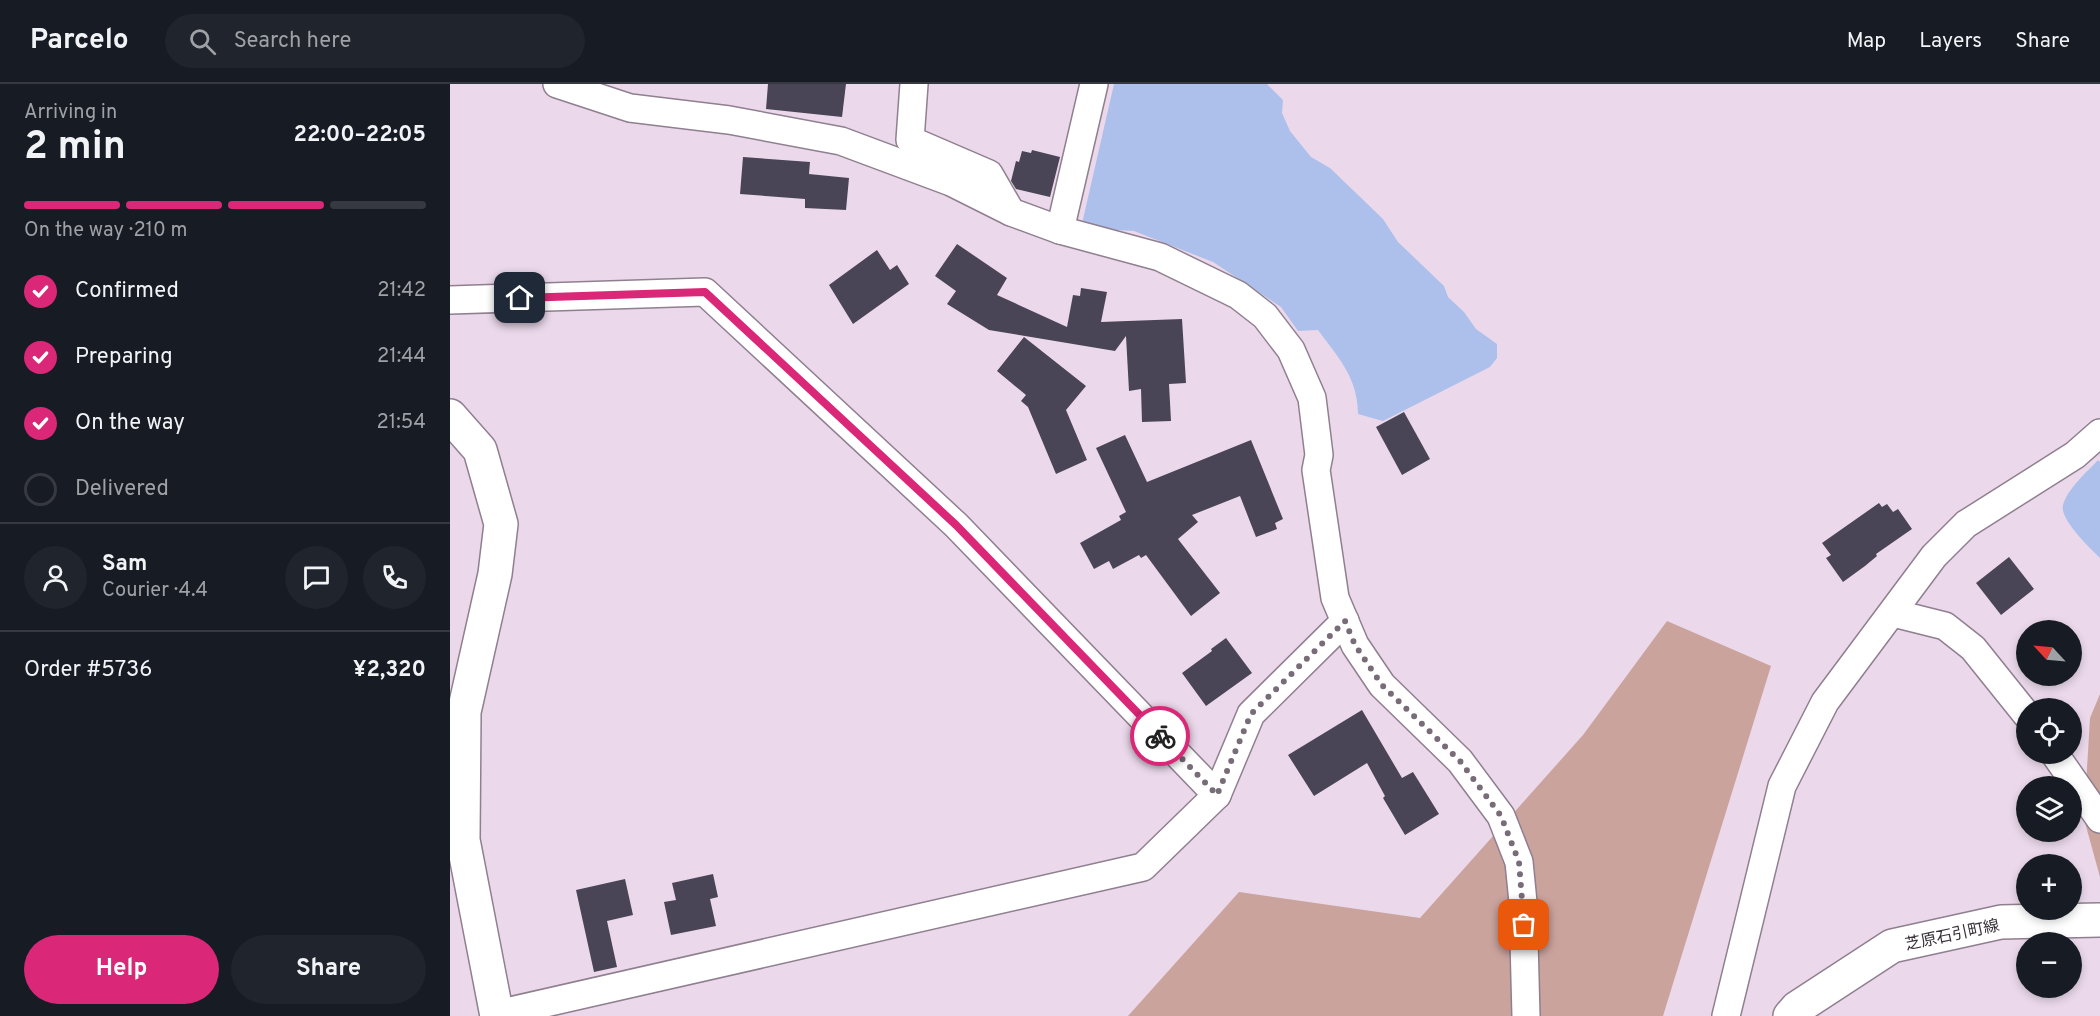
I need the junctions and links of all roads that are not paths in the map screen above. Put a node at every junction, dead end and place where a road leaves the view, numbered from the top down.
1 (557, 84) edge
2 (914, 84) edge
3 (1094, 84) edge
4 (1011, 212) junction
5 (1060, 230) junction
6 (450, 300) edge
7 (450, 416) edge
8 (2100, 433) edge
9 (1893, 613) junction
10 (1345, 621) junction
11 (2016, 702) edge
12 (2062, 764) edge
13 (1217, 795) junction
14 (2100, 819) edge
15 (2100, 920) edge
16 (497, 1015) edge
17 (1526, 1016) edge
18 (1726, 1016) edge
19 (1790, 1016) edge

1 - 4 street
2 - 4 street
3 - 5 street
4 - 5 street
5 - 10 street
6 - 13 street
7 - 16 street
8 - 9 street
9 - 11 street
9 - 18 street
10 - 13 street
10 - 17 street
12 - 14 street
13 - 16 street
15 - 19 street, 芝原石引町線

